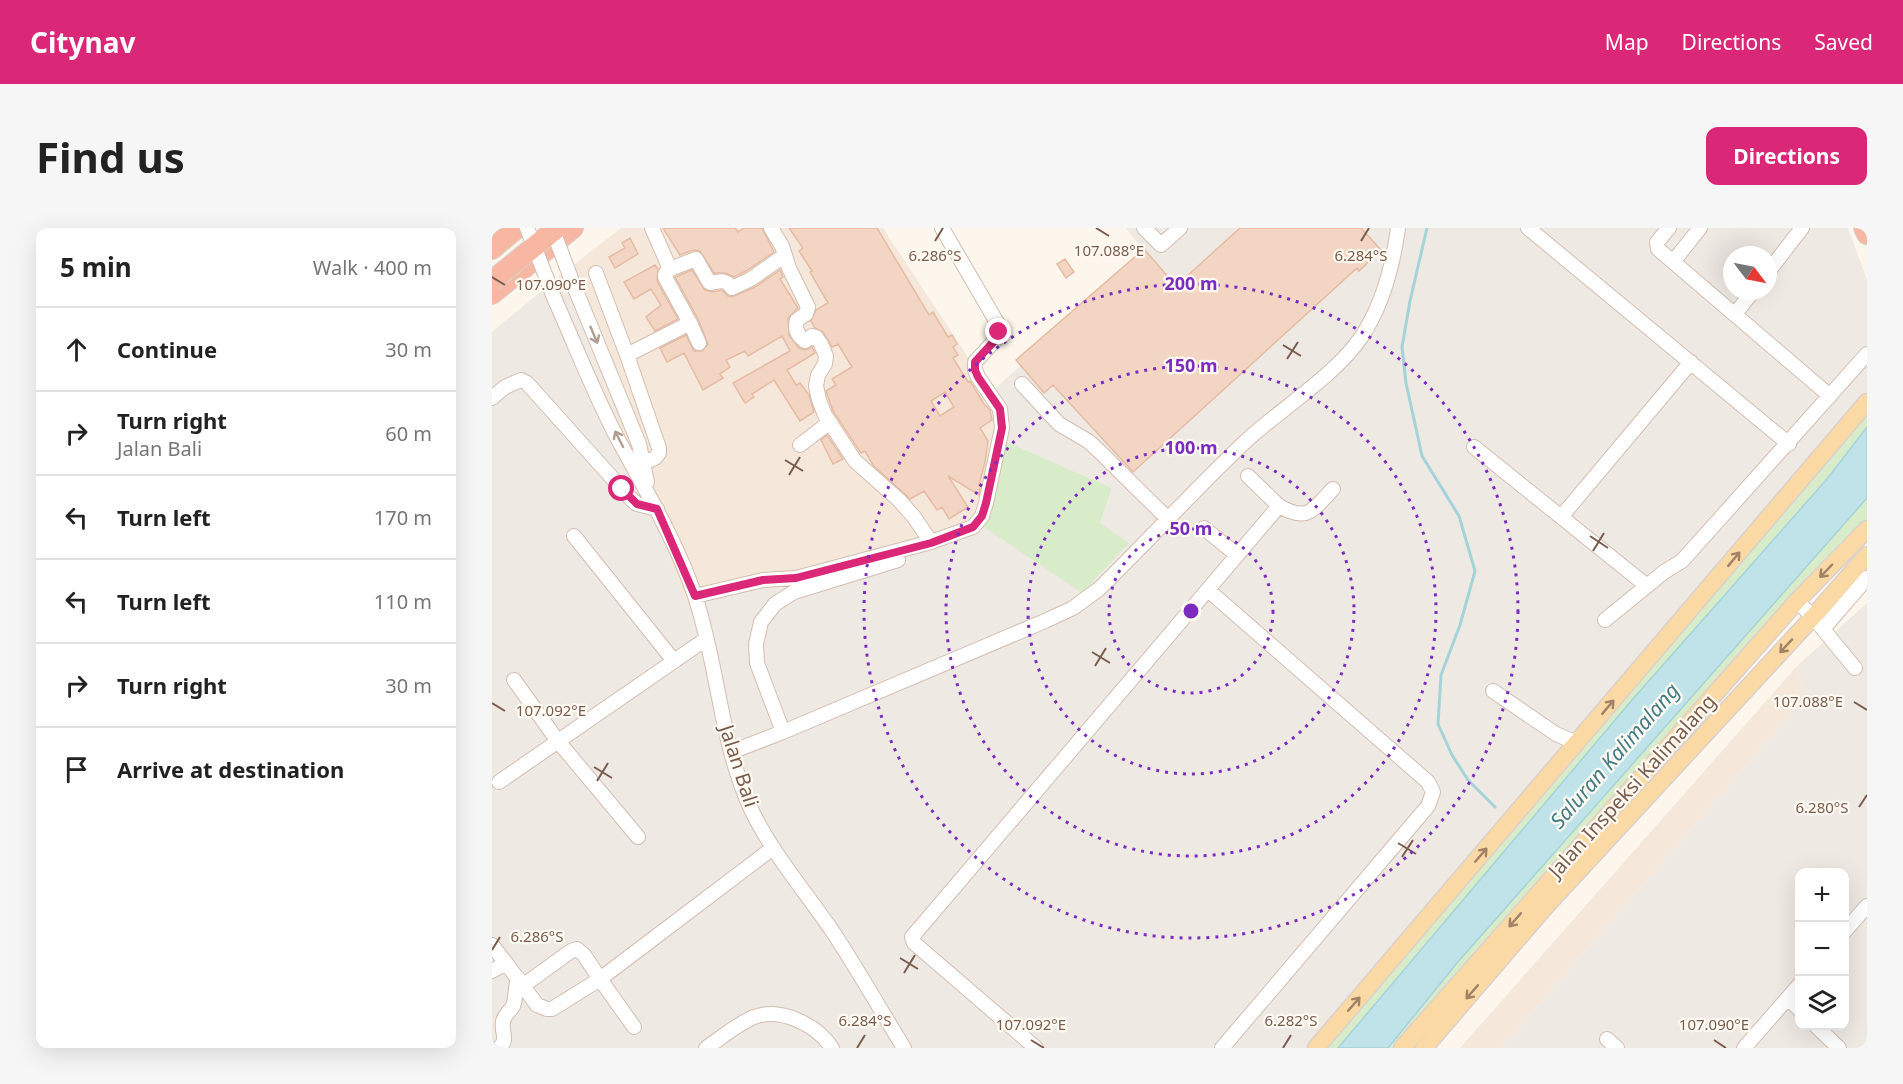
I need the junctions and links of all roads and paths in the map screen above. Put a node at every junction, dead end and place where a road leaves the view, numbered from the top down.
1 (517, 228) edge
2 (527, 228) edge
3 (536, 228) edge
4 (552, 228) edge
5 (557, 228) edge
6 (573, 228) edge
7 (652, 228) edge
8 (771, 228) edge
9 (942, 228) edge
10 (1144, 228) edge
11 (1180, 228) edge
12 (1398, 228) edge
13 (1528, 228) edge
14 (1669, 228) edge
15 (1700, 228) edge
16 (1784, 228) edge
17 (1864, 228) edge
18 (1799, 232) edge
19 (1867, 234) edge
20 (492, 249) edge
21 (785, 255) junction
22 (1777, 260) edge
23 (1672, 262) junction
24 (492, 264) edge
25 (670, 269) junction
26 (596, 273) dead end
27 (492, 280) edge
28 (492, 294) edge
29 (1746, 300) edge
30 (1735, 314) junction
31 (690, 323) junction
32 (699, 344) dead end
33 (1867, 354) edge
34 (627, 355) junction
35 (1690, 363) junction
36 (1023, 384) dead end
37 (1830, 396) junction
38 (492, 398) edge
39 (1867, 402) edge
40 (830, 422) junction
41 (1789, 444) junction
42 (800, 445) dead end
43 (1474, 447) dead end
44 (643, 463) junction
45 (1248, 476) dead end
46 (1333, 489) dead end
47 (648, 490) junction
48 (1279, 506) junction
49 (657, 509) junction
50 (1561, 517) junction
51 (1168, 519) junction
52 (1204, 528) dead end
53 (1867, 529) edge
54 (983, 533) dead end
55 (574, 536) dead end
56 (931, 543) junction
57 (1237, 555) junction
58 (1867, 555) edge
59 (1867, 579) edge
60 (1647, 586) junction
61 (1208, 590) junction
62 (695, 596) junction
63 (1797, 601) junction
64 (1605, 620) dead end
65 (1818, 623) junction
66 (706, 639) junction
67 (674, 661) junction
68 (1855, 668) dead end
69 (514, 680) dead end
70 (1493, 691) dead end
71 (1708, 701) junction
72 (1722, 714) junction
73 (783, 732) junction
74 (557, 740) junction
75 (1577, 743) junction
76 (731, 752) junction
77 (499, 782) dead end
78 (638, 837) dead end
79 (773, 848) junction
80 (1541, 901) junction
81 (1867, 906) edge
82 (1849, 927) edge
83 (492, 945) edge
84 (506, 963) junction
85 (492, 971) edge
86 (600, 979) junction
87 (521, 982) junction
88 (1795, 990) edge
89 (1788, 998) junction
90 (1795, 1005) edge
91 (634, 1027) dead end
92 (1820, 1030) edge
93 (1406, 1047) edge
94 (499, 1048) edge
95 (706, 1048) edge
96 (832, 1048) edge
97 (904, 1048) edge
98 (1036, 1048) edge
99 (1222, 1048) edge
100 (1316, 1048) edge
101 (1424, 1048) edge
102 (1744, 1048) edge
103 (1839, 1048) edge

1 - 20 highway
47 -> 2 street, Jalan Bali, bridge
3 - 24 highway
4 -> 44 street, Jalan Bali, bridge
5 - 27 highway, bridge
6 - 28 highway
7 - 25 street
8 - 21 street
9 - 56 street
10 - 11 street
12 - 51 street
13 - 35 street
14 - 23 street
15 - 23 street
16 - 18 street
17 - 19 highway
18 - 22 street
21 - 25 street
21 - 40 street
23 - 30 street
25 - 31 street
26 - 34 street
29 - 30 street
30 - 37 street
31 - 32 street
31 - 34 street
33 - 37 street
34 - 44 street
35 - 41 street
35 - 50 street
36 - 51 street
37 - 41 street
38 - 49 street
75 -> 39 main road
40 - 42 street
40 - 56 street
41 - 60 street
43 - 50 street
44 - 47 street, Jalan Bali
45 - 48 street
46 - 48 street
47 - 49 street, Jalan Bali
48 - 57 street
49 - 62 street, Jalan Bali
50 - 60 street
51 - 73 street
52 - 57 street
53 -> 63 main road, Jalan Inspeksi Kalimalang
54 - 73 street
55 - 67 street
56 - 62 street
57 - 61 street
58 - 65 main road, Jalan Inspeksi Kalimalang
59 - 65 street
60 - 64 street
61 - 98 street
61 - 99 street
62 - 66 street, Jalan Bali
63 - 65 street
63 - 71 main road, Jalan Inspeksi Kalimalang
65 - 68 street
65 -> 72 main road, Jalan Inspeksi Kalimalang
66 - 67 street
66 - 76 street, Jalan Bali
67 - 74 street
69 - 74 street
70 - 75 street
71 - 72 main road
71 - 80 main road, Jalan Inspeksi Kalimalang
72 - 80 main road, Jalan Inspeksi Kalimalang
73 - 76 street
74 - 77 street
74 - 78 street
100 -> 75 main road
76 - 79 street, Jalan Bali
79 - 86 street
79 - 97 street, Jalan Bali
80 -> 93 main road, Jalan Inspeksi Kalimalang
80 -> 101 main road, Jalan Inspeksi Kalimalang
81 - 82 street
83 - 84 street
84 - 85 street
84 - 87 street
86 - 87 street
86 - 87 street
86 - 91 street
87 - 94 street
88 - 89 street
89 - 90 street
89 - 102 street
92 - 103 street
95 - 96 street

